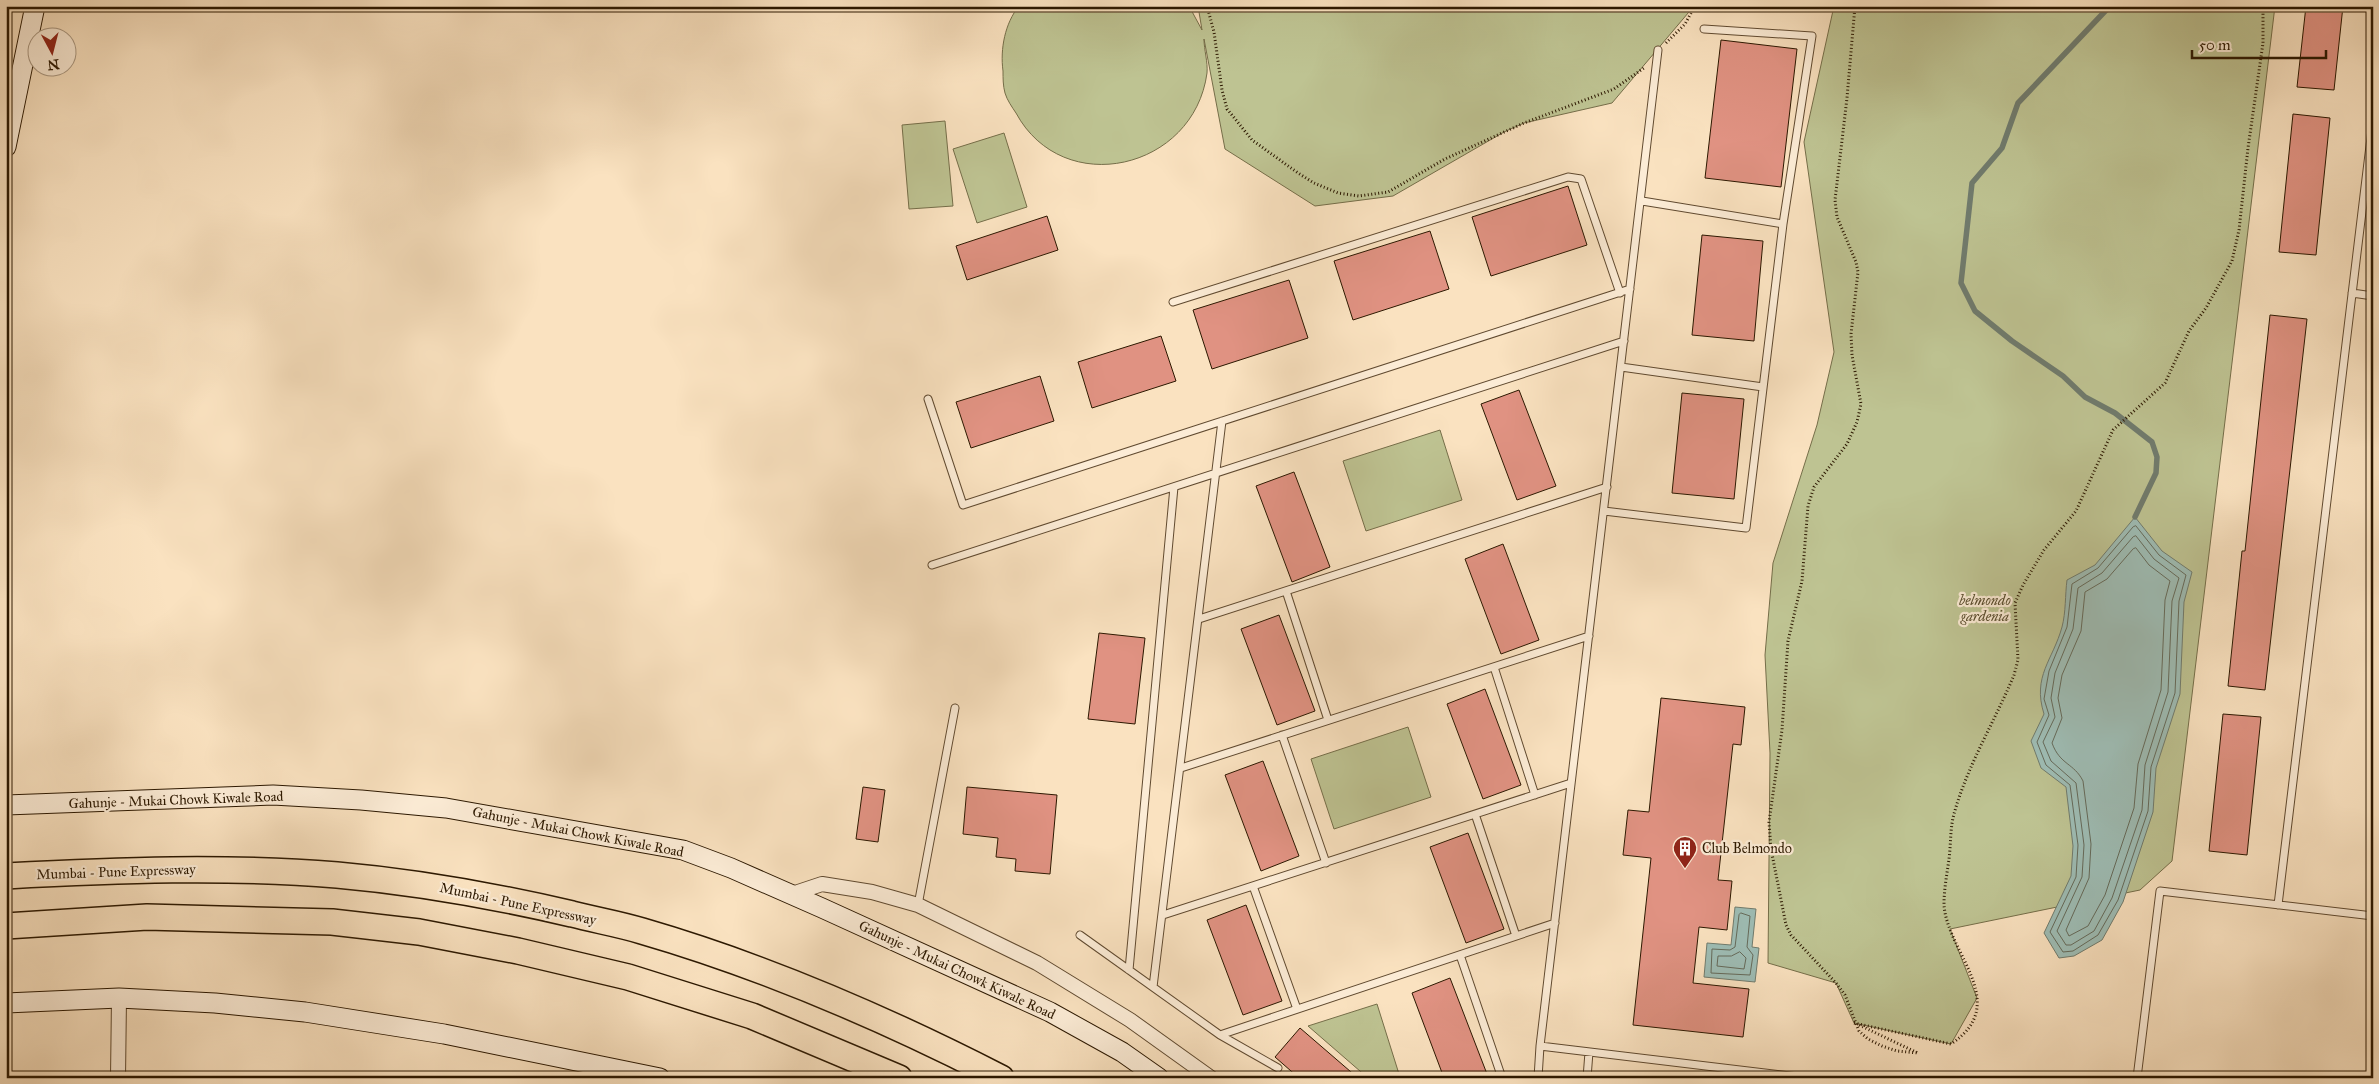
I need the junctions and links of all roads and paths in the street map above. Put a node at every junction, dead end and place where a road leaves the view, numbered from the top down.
1 (35, 6) edge
2 (882, 6) edge
3 (921, 6) edge
4 (1207, 6) edge
5 (1695, 6) edge
6 (1855, 6) edge
7 (2263, 6) edge
8 (1704, 28) dead end
9 (1658, 50) junction
10 (2373, 121) edge
11 (6, 147) edge
12 (1642, 201) junction
13 (1783, 224) junction
14 (1630, 289) junction
15 (1620, 293) junction
16 (2352, 293) junction
17 (2373, 296) edge
18 (1173, 302) dead end
19 (1624, 342) junction
20 (1621, 367) junction
21 (1763, 387) junction
22 (928, 399) dead end
23 (1222, 421) junction
24 (1216, 473) junction
25 (1174, 487) junction
26 (1607, 487) junction
27 (1604, 511) junction
28 (932, 565) dead end
29 (1286, 591) junction
30 (1199, 619) junction
31 (1589, 636) junction
32 (1494, 666) junction
33 (955, 708) dead end
34 (1328, 720) junction
35 (1282, 735) junction
36 (1181, 768) junction
37 (1571, 783) junction
38 (1535, 795) junction
39 (6, 805) edge
40 (1474, 814) junction
41 (1326, 863) junction
42 (6, 876) edge
43 (1253, 886) junction
44 (792, 894) junction
45 (918, 905) junction
46 (2278, 905) junction
47 (1163, 915) junction
48 (2373, 916) edge
49 (1555, 924) junction
50 (6, 926) edge
51 (1080, 935) dead end
52 (1516, 936) junction
53 (1460, 954) junction
54 (1129, 970) junction
55 (1153, 987) junction
56 (119, 998) junction
57 (6, 1003) edge
58 (1297, 1009) junction
59 (1854, 1023) junction
60 (1220, 1035) junction
61 (1540, 1046) junction
62 (1589, 1052) junction
63 (1278, 1068) dead end
64 (628, 1073) edge
65 (118, 1078) edge
66 (660, 1078) edge
67 (900, 1078) edge
68 (1001, 1078) edge
69 (1159, 1078) edge
70 (1211, 1078) edge
71 (1502, 1078) edge
72 (1538, 1078) edge
73 (1588, 1078) edge
74 (1806, 1078) edge
75 (2137, 1078) edge

1 - 11 street
2 - 3 path
4 - 9 path
5 - 9 path
6 - 59 path
7 - 59 path
8 - 13 lane
9 - 12 lane
10 - 16 lane
12 - 13 lane
12 - 14 lane
13 - 21 lane
14 - 15 lane
14 - 19 lane
15 - 18 lane
15 - 23 lane
16 - 17 lane
16 - 46 lane
19 - 20 lane
19 - 24 lane
20 - 21 lane
20 - 26 lane
21 - 27 lane
22 - 23 lane
23 - 24 lane
24 - 25 lane
24 - 30 lane
25 - 28 lane
25 - 54 lane
26 - 27 lane
26 - 29 lane
27 - 31 lane
29 - 30 lane
29 - 34 lane
30 - 36 lane
31 - 32 lane
31 - 37 lane
32 - 34 lane
32 - 38 lane
33 - 45 lane
34 - 35 lane
35 - 36 lane
35 - 41 lane
36 - 47 lane
37 - 38 lane
37 - 49 lane
38 - 40 lane
39 - 44 street, Gahunje - Mukai Chowk Kiwale Road
40 - 41 lane
40 - 52 lane
41 - 43 lane
42 - 68 highway, Mumbai - Pune Expressway
43 - 47 lane
43 - 58 lane
44 - 45 street
44 - 69 street, Gahunje - Mukai Chowk Kiwale Road
45 - 70 street
46 - 48 lane
46 - 75 lane
47 - 55 lane
49 - 52 lane
49 - 61 lane
50 - 67 highway
51 - 54 lane
52 - 53 lane
53 - 58 lane
53 - 71 lane
54 - 55 lane
55 - 60 lane
56 - 57 street
56 - 64 street
56 - 65 street
58 - 60 lane
59 - 59 path
60 - 63 lane
61 - 62 lane
61 - 72 lane
62 - 73 lane
62 - 74 lane
64 - 66 street

